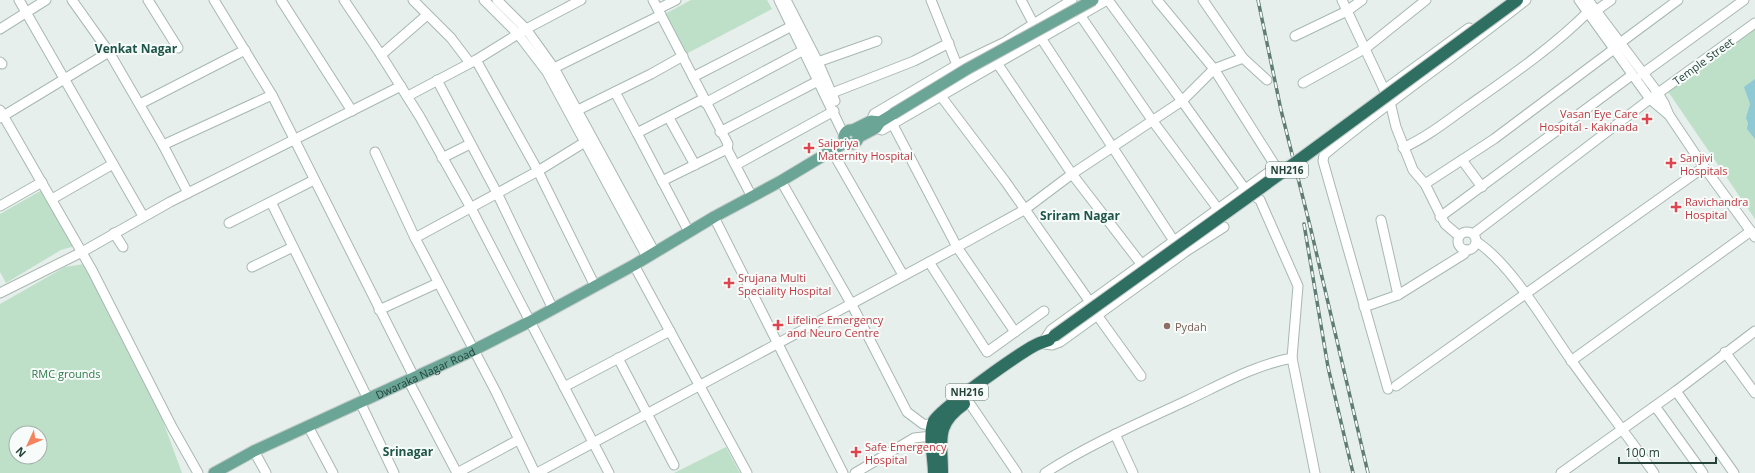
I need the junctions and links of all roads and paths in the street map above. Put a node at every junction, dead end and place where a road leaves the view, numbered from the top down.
1 (19, 0) edge
2 (46, 0) edge
3 (72, 0) edge
4 (148, 0) edge
5 (214, 0) edge
6 (281, 0) edge
7 (344, 0) edge
8 (413, 0) edge
9 (484, 0) edge
10 (497, 0) edge
11 (581, 0) edge
12 (653, 0) edge
13 (676, 0) edge
14 (779, 0) edge
15 (786, 0) edge
16 (931, 0) edge
17 (1021, 0) edge
18 (1072, 0) edge
19 (1093, 0) edge
20 (1107, 0) edge
21 (1157, 0) edge
22 (1203, 0) edge
23 (1342, 0) edge
24 (1362, 0) edge
25 (1426, 0) edge
26 (1508, 0) edge
27 (1517, 0) edge
28 (1526, 0) edge
29 (1578, 0) edge
30 (1588, 0) edge
31 (1611, 0) edge
32 (1678, 0) edge
33 (1744, 0) edge
34 (1347, 11) junction
35 (1592, 11) junction
36 (26, 12) junction
37 (660, 12) junction
38 (427, 15) junction
39 (1080, 15) junction
40 (1755, 23) edge
41 (1034, 24) junction
42 (792, 26) junction
43 (0, 29) edge
44 (526, 29) junction
45 (518, 34) junction
46 (1295, 36) dead end
47 (1041, 38) junction
48 (877, 41) dead end
49 (949, 43) junction
50 (1617, 46) junction
51 (178, 48) dead end
52 (1366, 48) junction
53 (244, 50) junction
54 (804, 50) junction
55 (109, 52) junction
56 (382, 55) junction
57 (683, 56) junction
58 (1243, 58) junction
59 (473, 62) junction
60 (997, 63) junction
61 (815, 64) junction
62 (958, 65) junction
63 (554, 68) junction
64 (1214, 69) junction
65 (1642, 74) junction
66 (1632, 75) junction
67 (693, 77) junction
68 (64, 79) junction
69 (437, 80) junction
70 (818, 80) junction
71 (1267, 80) dead end
72 (1304, 83) dead end
73 (401, 86) junction
74 (1384, 90) junction
75 (615, 92) junction
76 (829, 94) junction
77 (272, 95) junction
78 (940, 95) junction
79 (408, 96) junction
80 (1654, 96) junction
81 (704, 101) junction
82 (1182, 101) junction
83 (1390, 102) junction
84 (140, 104) junction
85 (578, 110) junction
86 (352, 111) junction
87 (834, 111) junction
88 (1, 115) edge
89 (670, 118) junction
90 (893, 118) junction
91 (1152, 120) junction
92 (876, 123) junction
93 (720, 132) junction
94 (637, 133) junction
95 (850, 135) junction
96 (294, 140) junction
97 (585, 142) junction
98 (470, 144) junction
99 (163, 145) junction
100 (1112, 147) junction
101 (1403, 148) junction
102 (727, 149) junction
103 (832, 151) junction
104 (375, 152) dead end
105 (442, 158) junction
106 (1462, 160) junction
107 (113, 164) junction
108 (695, 164) junction
109 (736, 165) junction
110 (1704, 167) junction
111 (538, 171) junction
112 (1072, 174) junction
113 (314, 180) junction
114 (662, 181) junction
115 (781, 181) junction
116 (42, 182) junction
117 (1425, 184) junction
118 (1482, 187) junction
119 (1245, 189) junction
120 (188, 193) junction
121 (496, 193) junction
122 (752, 197) junction
123 (52, 199) junction
124 (271, 202) junction
125 (0, 206) edge
126 (471, 208) junction
127 (1218, 209) junction
128 (1024, 210) junction
129 (143, 216) junction
130 (714, 217) junction
131 (1440, 218) junction
132 (1381, 220) dead end
133 (229, 223) dead end
134 (1224, 227) dead end
135 (689, 232) junction
136 (114, 233) junction
137 (1753, 234) edge
138 (1459, 236) junction
139 (415, 238) junction
140 (1475, 238) junction
141 (1174, 241) junction
142 (123, 247) dead end
143 (293, 247) junction
144 (957, 247) junction
145 (1466, 250) junction
146 (82, 252) junction
147 (651, 255) junction
148 (929, 262) junction
149 (634, 265) junction
150 (1142, 265) junction
151 (252, 267) dead end
152 (903, 275) junction
153 (438, 283) junction
154 (595, 286) junction
155 (0, 293) edge
156 (1398, 295) junction
157 (1526, 295) junction
158 (1090, 302) junction
159 (852, 305) junction
160 (1364, 307) junction
161 (553, 309) junction
162 (379, 310) junction
163 (1044, 311) dead end
164 (1097, 315) junction
165 (529, 322) junction
166 (670, 331) junction
167 (1755, 331) edge
168 (1015, 332) junction
169 (1048, 341) junction
170 (777, 344) junction
171 (474, 350) junction
172 (1725, 352) junction
173 (618, 358) junction
174 (1292, 358) junction
175 (1572, 361) junction
176 (1141, 376) dead end
177 (411, 379) junction
178 (701, 386) junction
179 (564, 387) junction
180 (1676, 391) junction
181 (1755, 393) edge
182 (364, 400) junction
183 (968, 401) junction
184 (1655, 406) junction
185 (648, 415) junction
186 (309, 428) junction
187 (936, 428) junction
188 (1623, 429) junction
189 (1115, 434) junction
190 (518, 440) junction
191 (594, 444) junction
192 (254, 451) junction
193 (674, 465) dead end
194 (1572, 465) junction
195 (942, 471) edge
196 (198, 473) edge
197 (214, 473) edge
198 (266, 473) edge
199 (333, 473) edge
200 (394, 473) edge
201 (458, 473) edge
202 (536, 473) edge
203 (609, 473) edge
204 (747, 473) edge
205 (843, 473) edge
206 (855, 473) edge
207 (1017, 473) edge
208 (1045, 473) edge
209 (1133, 473) edge
210 (1315, 473) edge
211 (1561, 473) edge
212 (1578, 473) edge
213 (1654, 473) edge
214 (1703, 473) edge
215 (1734, 473) edge

1 - 36 street
2 - 36 street
3 - 55 street
4 - 51 street
5 - 53 street
6 - 86 street
7 - 56 street
8 - 38 street
9 - 45 street
10 - 44 street
11 - 44 street
12 - 37 street
13 - 37 street
14 - 42 street
15 - 61 street
16 - 49 street
17 - 41 street
18 - 41 street
19 - 90 main road, Dwaraka Nagar Road, bridge
20 - 39 street
20 - 82 street
21 - 64 street
22 - 58 street
23 - 34 street
24 - 34 street
25 - 52 street
26 - 74 street
27 - 169 highway, NH216, bridge
28 - 83 street
29 - 35 street
30 - 35 street
31 - 35 street
32 - 50 street
33 - 65 street
34 - 46 street
34 - 52 street
35 - 50 street
35 - 101 street
36 - 43 street
36 - 68 street
37 - 57 street
37 - 63 street
38 - 56 street
38 - 59 street
39 - 47 street
39 - 91 street
40 - 80 street, Temple Street
41 - 47 street
41 - 62 street
42 - 54 street
42 - 67 street
44 - 45 street
44 - 63 street
45 - 59 street
45 - 97 street
47 - 60 street
47 - 100 street
48 - 61 street
49 - 62 street
49 - 76 street
50 - 65 street
50 - 66 street
50 - 106 street
52 - 72 street
52 - 74 street
53 - 77 street
53 - 84 street
54 - 61 street
54 - 81 street
55 - 68 street
55 - 84 street
56 - 73 street
57 - 67 street
57 - 75 street
58 - 64 street
58 - 71 street
59 - 69 street
59 - 111 street
60 - 78 street
60 - 112 street
61 - 70 street
61 - 76 street
62 - 92 street
63 - 85 street
64 - 82 street
64 - 119 street
65 - 80 street
66 - 80 street
66 - 118 street
67 - 81 street
68 - 88 street
68 - 107 street
69 - 79 street
69 - 98 street
70 - 76 street
70 - 93 street
73 - 79 street
73 - 86 street
74 - 83 street
75 - 85 street
75 - 94 street
76 - 87 street
76 - 95 street
77 - 96 street
77 - 99 street
78 - 90 street
78 - 128 street
79 - 105 street
80 - 110 street
80 - 140 street, Temple Street
81 - 89 street
81 - 93 street
82 - 91 street
82 - 119 street
83 - 101 street
83 - 160 street
84 - 99 street
85 - 147 street
86 - 96 street
87 - 95 street
87 - 109 street
88 - 116 street
89 - 94 street
89 - 108 street
90 - 92 main road, Dwaraka Nagar Road
90 - 144 street
91 - 100 street
91 - 127 street
92 - 95 main road, Dwaraka Nagar Road
93 - 102 street
94 - 114 street
95 - 103 main road, Dwaraka Nagar Road
96 - 113 street
96 - 120 street
97 - 111 street
97 - 147 street
98 - 105 street
98 - 121 street
99 - 120 street
100 - 112 street
100 - 141 street
101 - 117 street
102 - 108 street
102 - 109 street
103 - 115 main road, Dwaraka Nagar Road
103 - 152 street
104 - 139 street
105 - 126 street
106 - 117 street
106 - 118 street
107 - 123 street
107 - 129 street
108 - 114 street
109 - 122 street
110 - 137 street
110 - 157 street
111 - 121 street
111 - 154 street
112 - 128 street
112 - 150 street
113 - 124 street
113 - 162 street
114 - 135 street
115 - 122 main road, Dwaraka Nagar Road
115 - 159 street
116 - 123 street
116 - 125 street
117 - 131 street
118 - 131 street
119 - 127 street
119 - 174 street
120 - 129 street
121 - 126 street
121 - 161 street
122 - 130 main road, Dwaraka Nagar Road
123 - 146 street
124 - 133 street
124 - 143 street
126 - 139 street
126 - 165 street
127 - 141 street
128 - 144 street
128 - 158 street
129 - 136 street
130 - 135 main road, Dwaraka Nagar Road
130 - 170 street
131 - 138 street
132 - 156 street
134 - 164 street
135 - 147 main road, Dwaraka Nagar Road
136 - 142 street
136 - 146 street
137 - 175 street
138 - 140 street
138 - 145 street
139 - 153 street
140 - 145 street
140 - 157 street
141 - 150 street
143 - 151 street
143 - 182 street
144 - 148 street
144 - 168 street
145 - 156 street
146 - 155 street
146 - 196 street
147 - 149 main road, Dwaraka Nagar Road
148 - 152 street
148 - 168 street
149 - 154 main road, Dwaraka Nagar Road
149 - 166 street
150 - 158 street
152 - 159 street
153 - 162 street
153 - 171 street
154 - 161 main road, Dwaraka Nagar Road
156 - 160 street
157 - 160 street
157 - 175 street
158 - 169 street
159 - 170 street
159 - 187 street
161 - 165 main road, Dwaraka Nagar Road
162 - 177 street
163 - 168 street
164 - 169 street
164 - 176 street
165 - 171 main road, Dwaraka Nagar Road
165 - 179 street
166 - 173 street
166 - 178 street
167 - 172 street
169 - 183 highway, NH216
169 - 187 highway, NH216
170 - 178 street
170 - 205 street
171 - 177 main road, Dwaraka Nagar Road
171 - 190 street
172 - 180 street
172 - 181 street
173 - 179 street
173 - 185 street
174 - 189 street
174 - 210 street
175 - 188 street
177 - 182 main road, Dwaraka Nagar Road
177 - 201 street
178 - 185 street
178 - 204 street
179 - 191 street
180 - 184 street
180 - 215 street
182 - 186 main road, Dwaraka Nagar Road
182 - 200 street
183 - 187 highway, NH216
183 - 207 street
184 - 188 street
184 - 214 street
185 - 191 street
185 - 193 street
186 - 192 main road, Dwaraka Nagar Road
186 - 199 street
187 - 195 highway
187 - 206 street
188 - 194 street
188 - 213 street
189 - 208 street
189 - 209 street
190 - 201 street
190 - 202 street
191 - 202 street
191 - 203 street
192 - 197 main road, Dwaraka Nagar Road
192 - 198 street
194 - 211 street
194 - 212 street

